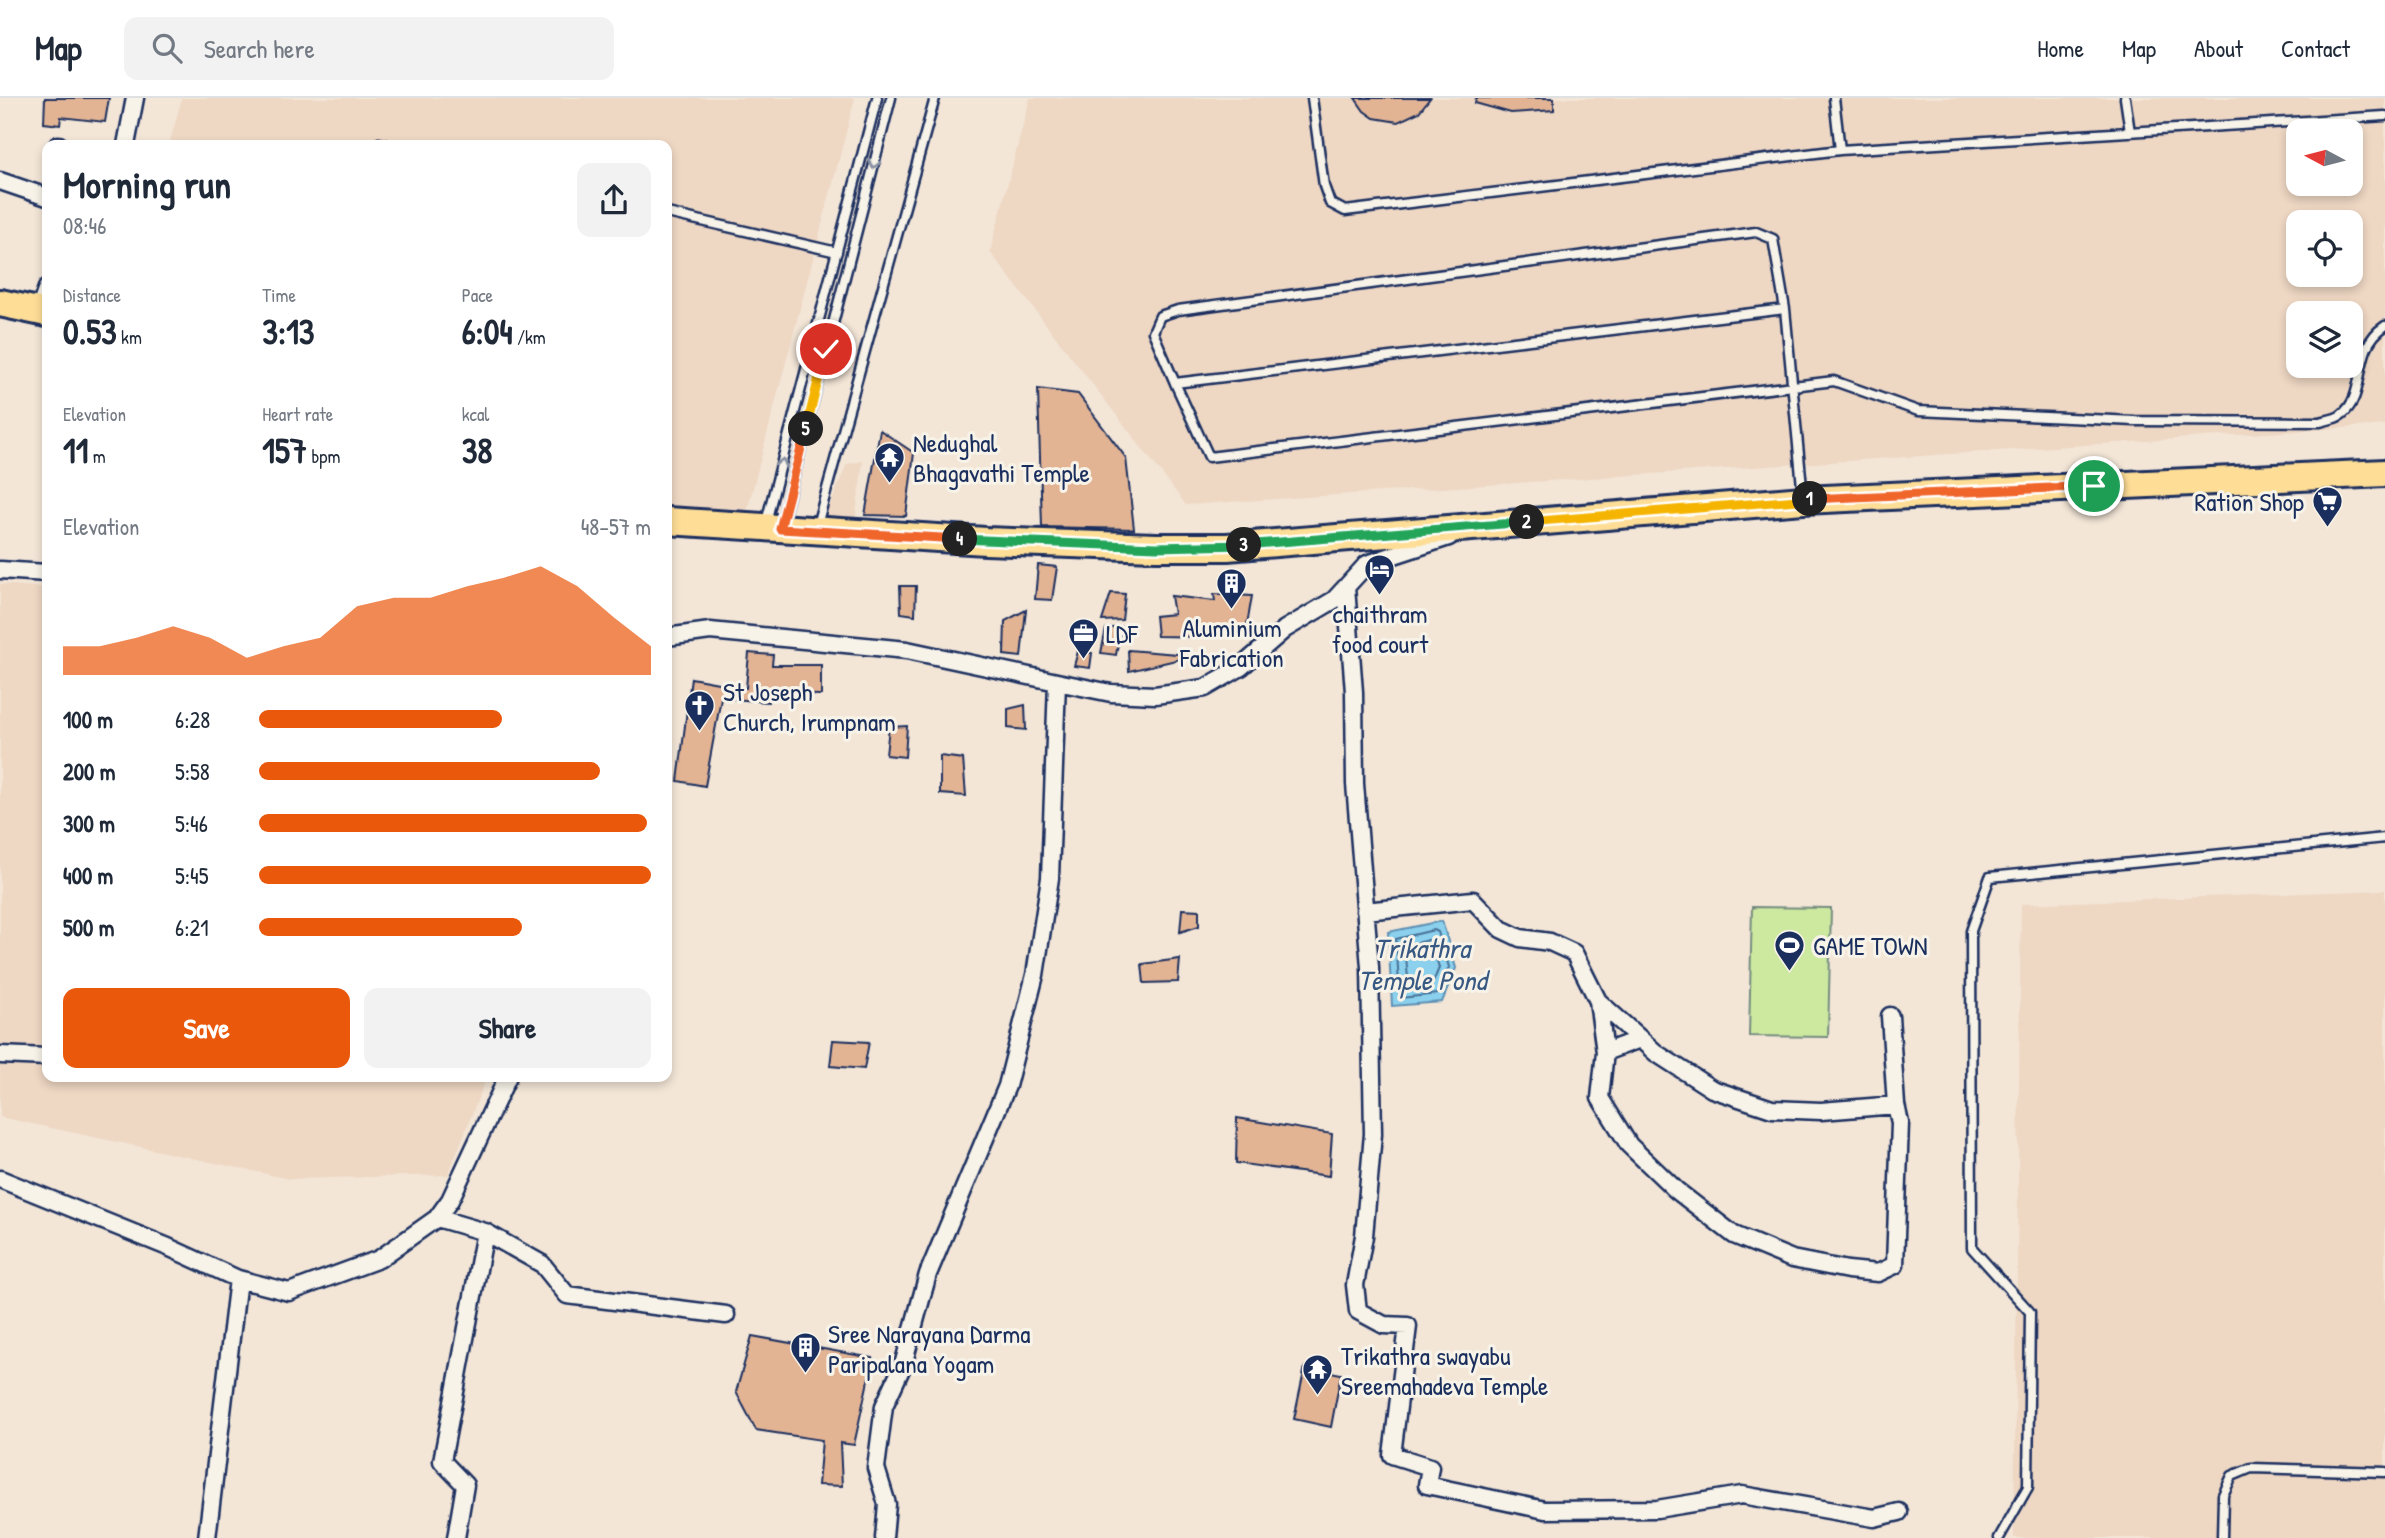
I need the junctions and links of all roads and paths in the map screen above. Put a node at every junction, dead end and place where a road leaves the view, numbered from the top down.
1 (135, 98) edge
2 (877, 98) edge
3 (891, 98) edge
4 (935, 98) edge
5 (1312, 98) edge
6 (1834, 98) edge
7 (2126, 98) edge
8 (2385, 116) edge
9 (2130, 132) junction
10 (127, 140) edge
11 (1840, 150) junction
12 (0, 181) edge
13 (42, 193) edge
14 (672, 215) edge
15 (837, 251) junction
16 (830, 278) junction
17 (844, 281) junction
18 (0, 303) edge
19 (42, 304) edge
20 (1785, 309) junction
21 (2385, 327) edge
22 (1175, 383) junction
23 (1791, 386) junction
24 (2385, 473) edge
25 (1803, 500) junction
26 (672, 521) edge
27 (1486, 525) junction
28 (772, 529) junction
29 (815, 531) junction
30 (0, 570) edge
31 (42, 573) edge
32 (1346, 587) junction
33 (672, 636) edge
34 (1057, 682) junction
35 (2385, 838) edge
36 (1365, 911) junction
37 (1598, 1001) junction
38 (1890, 1016) dead end
39 (1640, 1039) junction
40 (1605, 1052) junction
41 (0, 1055) edge
42 (42, 1057) edge
43 (505, 1082) edge
44 (1896, 1105) junction
45 (0, 1179) edge
46 (437, 1218) junction
47 (485, 1231) junction
48 (238, 1279) junction
49 (726, 1315) dead end
50 (2385, 1472) edge
51 (1899, 1512) dead end
52 (207, 1538) edge
53 (456, 1538) edge
54 (884, 1538) edge
55 (1999, 1538) edge
56 (2222, 1538) edge

1 - 10 street
2 - 15 lane
3 -> 17 lane
4 - 29 lane
5 - 11 lane
6 - 11 lane
7 - 9 lane
8 - 9 lane
9 - 11 lane
12 - 13 street
14 - 15 lane
15 - 16 lane
16 - 17 lane
28 -> 16 lane
17 - 28 lane
18 - 19 main road
20 - 22 lane
20 - 22 lane
20 - 23 lane
21 - 23 lane
22 - 23 lane
23 - 25 lane
24 - 25 main road
25 - 27 main road
26 - 28 main road
27 - 29 main road
27 - 32 street
28 - 29 main road
30 - 31 street
32 - 34 street
32 - 36 street
33 - 34 street
34 - 54 street
35 - 55 lane
36 - 37 street
36 - 51 street
37 - 39 street
37 - 40 street
38 - 44 street
39 - 40 street
39 - 44 street
40 - 44 street
41 - 42 street
43 - 46 street
45 - 48 street
46 - 47 street
46 - 48 street
47 - 49 street
47 - 53 street
48 - 52 street
50 - 56 lane

